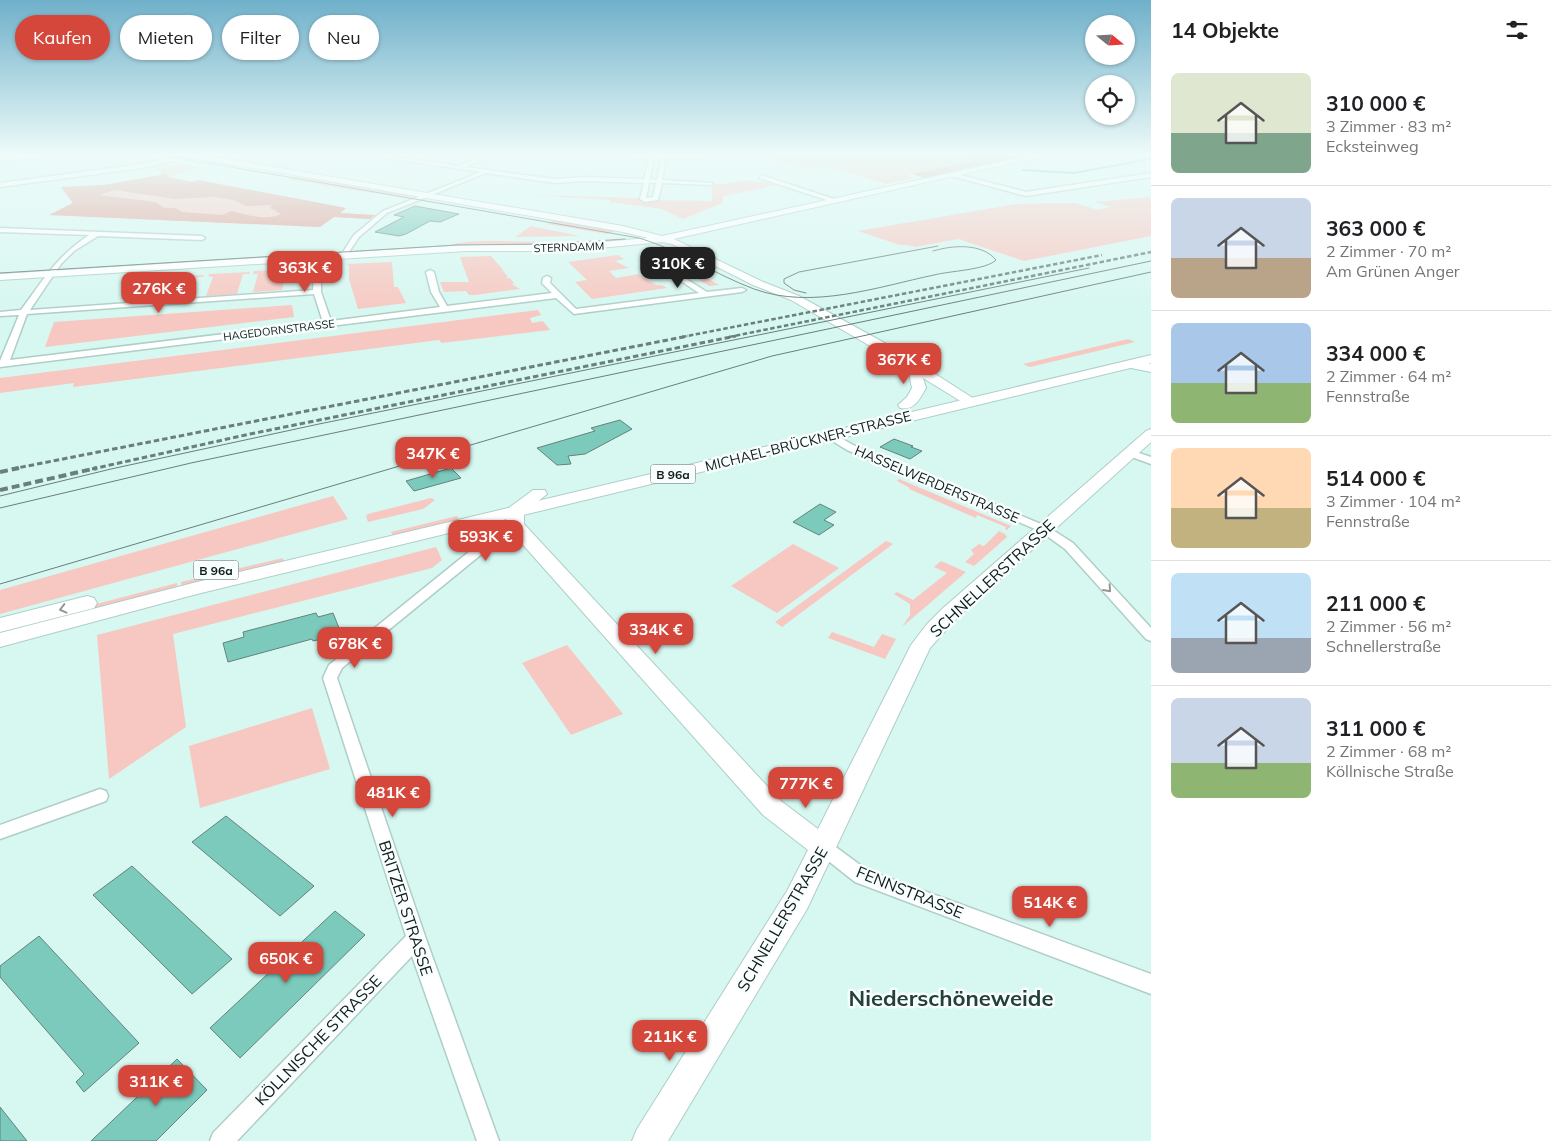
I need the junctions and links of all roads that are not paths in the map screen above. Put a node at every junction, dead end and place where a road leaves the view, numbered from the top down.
1 (396, 207) edge
2 (439, 207) edge
3 (495, 207) edge
4 (807, 207) edge
5 (0, 230) edge
6 (704, 230) junction
7 (96, 234) junction
8 (653, 235) junction
9 (202, 238) dead end
10 (618, 238) junction
11 (664, 239) junction
12 (638, 242) junction
13 (501, 245) junction
14 (348, 249) junction
15 (666, 251) dead end
16 (335, 256) junction
17 (318, 257) junction
18 (651, 259) dead end
19 (683, 259) dead end
20 (0, 270) edge
21 (54, 270) junction
22 (708, 271) dead end
23 (430, 272) dead end
24 (0, 277) edge
25 (547, 278) dead end
26 (722, 279) dead end
27 (735, 290) junction
28 (317, 292) junction
29 (558, 295) junction
30 (706, 295) junction
31 (802, 302) junction
32 (445, 309) junction
33 (24, 312) junction
34 (0, 314) edge
35 (328, 324) junction
36 (1151, 348) edge
37 (1151, 359) edge
38 (2, 363) edge
39 (1131, 364) junction
40 (914, 368) junction
41 (1151, 368) edge
42 (958, 394) junction
43 (972, 402) junction
44 (905, 405) junction
45 (1151, 434) edge
46 (830, 436) junction
47 (1130, 453) junction
48 (1151, 460) edge
49 (539, 494) junction
50 (516, 511) junction
51 (1044, 530) junction
52 (522, 533) junction
53 (0, 625) edge
54 (1151, 636) edge
55 (0, 640) edge
56 (100, 796) dead end
57 (0, 832) edge
58 (823, 847) junction
59 (416, 939) junction
60 (1151, 984) edge
61 (221, 1141) edge
62 (488, 1141) edge
63 (649, 1141) edge

1 - 14 street
2 - 10 street, STERNDAMM
3 - 8 street, STERNDAMM
4 - 6 street
5 - 7 street
6 - 8 street
6 - 11 street
7 - 9 street
7 - 21 street
8 - 10 street, STERNDAMM
8 - 11 street, STERNDAMM
10 - 12 street, STERNDAMM
10 - 13 street, STERNDAMM
11 - 12 street
11 - 31 street, STERNDAMM
12 - 13 street, STERNDAMM
12 - 15 street, STERNDAMM
13 - 14 street
13 - 16 main road
14 - 16 street
14 - 21 main road
16 - 17 street
17 - 21 street
17 - 28 street
18 - 30 street
19 - 22 street
20 - 21 street
21 - 24 main road
21 - 33 street
23 - 32 street
25 - 29 street
26 - 27 street, STERNDAMM
27 - 30 street
27 - 31 street, STERNDAMM
28 - 33 street
28 - 35 street
29 - 30 street
29 - 32 street, HAGEDORNSTRASSE
31 - 40 street, STERNDAMM
32 - 35 street, HAGEDORNSTRASSE
33 - 34 street
33 - 38 street
35 - 38 street, HAGEDORNSTRASSE
36 - 42 main road, MICHAEL-BRÜCKNER-STRASSE / B 96a
37 - 39 main road, MICHAEL-BRÜCKNER-STRASSE / B 96a
39 - 41 street
39 - 43 main road, MICHAEL-BRÜCKNER-STRASSE / B 96a
40 - 42 street, STERNDAMM
40 - 44 street
42 - 43 street, STERNDAMM
42 - 44 main road, MICHAEL-BRÜCKNER-STRASSE / B 96a
43 - 46 main road, MICHAEL-BRÜCKNER-STRASSE / B 96a
44 - 49 main road, MICHAEL-BRÜCKNER-STRASSE / B 96a
45 - 47 street, SCHNELLERSTRASSE
46 - 50 main road, MICHAEL-BRÜCKNER-STRASSE / B 96a
46 - 51 street, HASSELWERDERSTRASSE
47 - 48 street
47 - 51 street, SCHNELLERSTRASSE
49 - 50 street
49 -> 53 main road, MICHAEL-BRÜCKNER-STRASSE / B 96a
50 - 52 street, FENNSTRASSE
50 - 55 main road, MICHAEL-BRÜCKNER-STRASSE / B 96a
51 -> 54 street, HASSELWERDERSTRASSE
51 - 58 street, SCHNELLERSTRASSE
52 - 58 street, FENNSTRASSE
52 - 59 street, BRITZER STRASSE
56 - 57 street
58 - 60 street, FENNSTRASSE
58 - 63 street, SCHNELLERSTRASSE
59 - 61 street, KÖLLNISCHE STRASSE
59 - 62 street, BRITZER STRASSE

